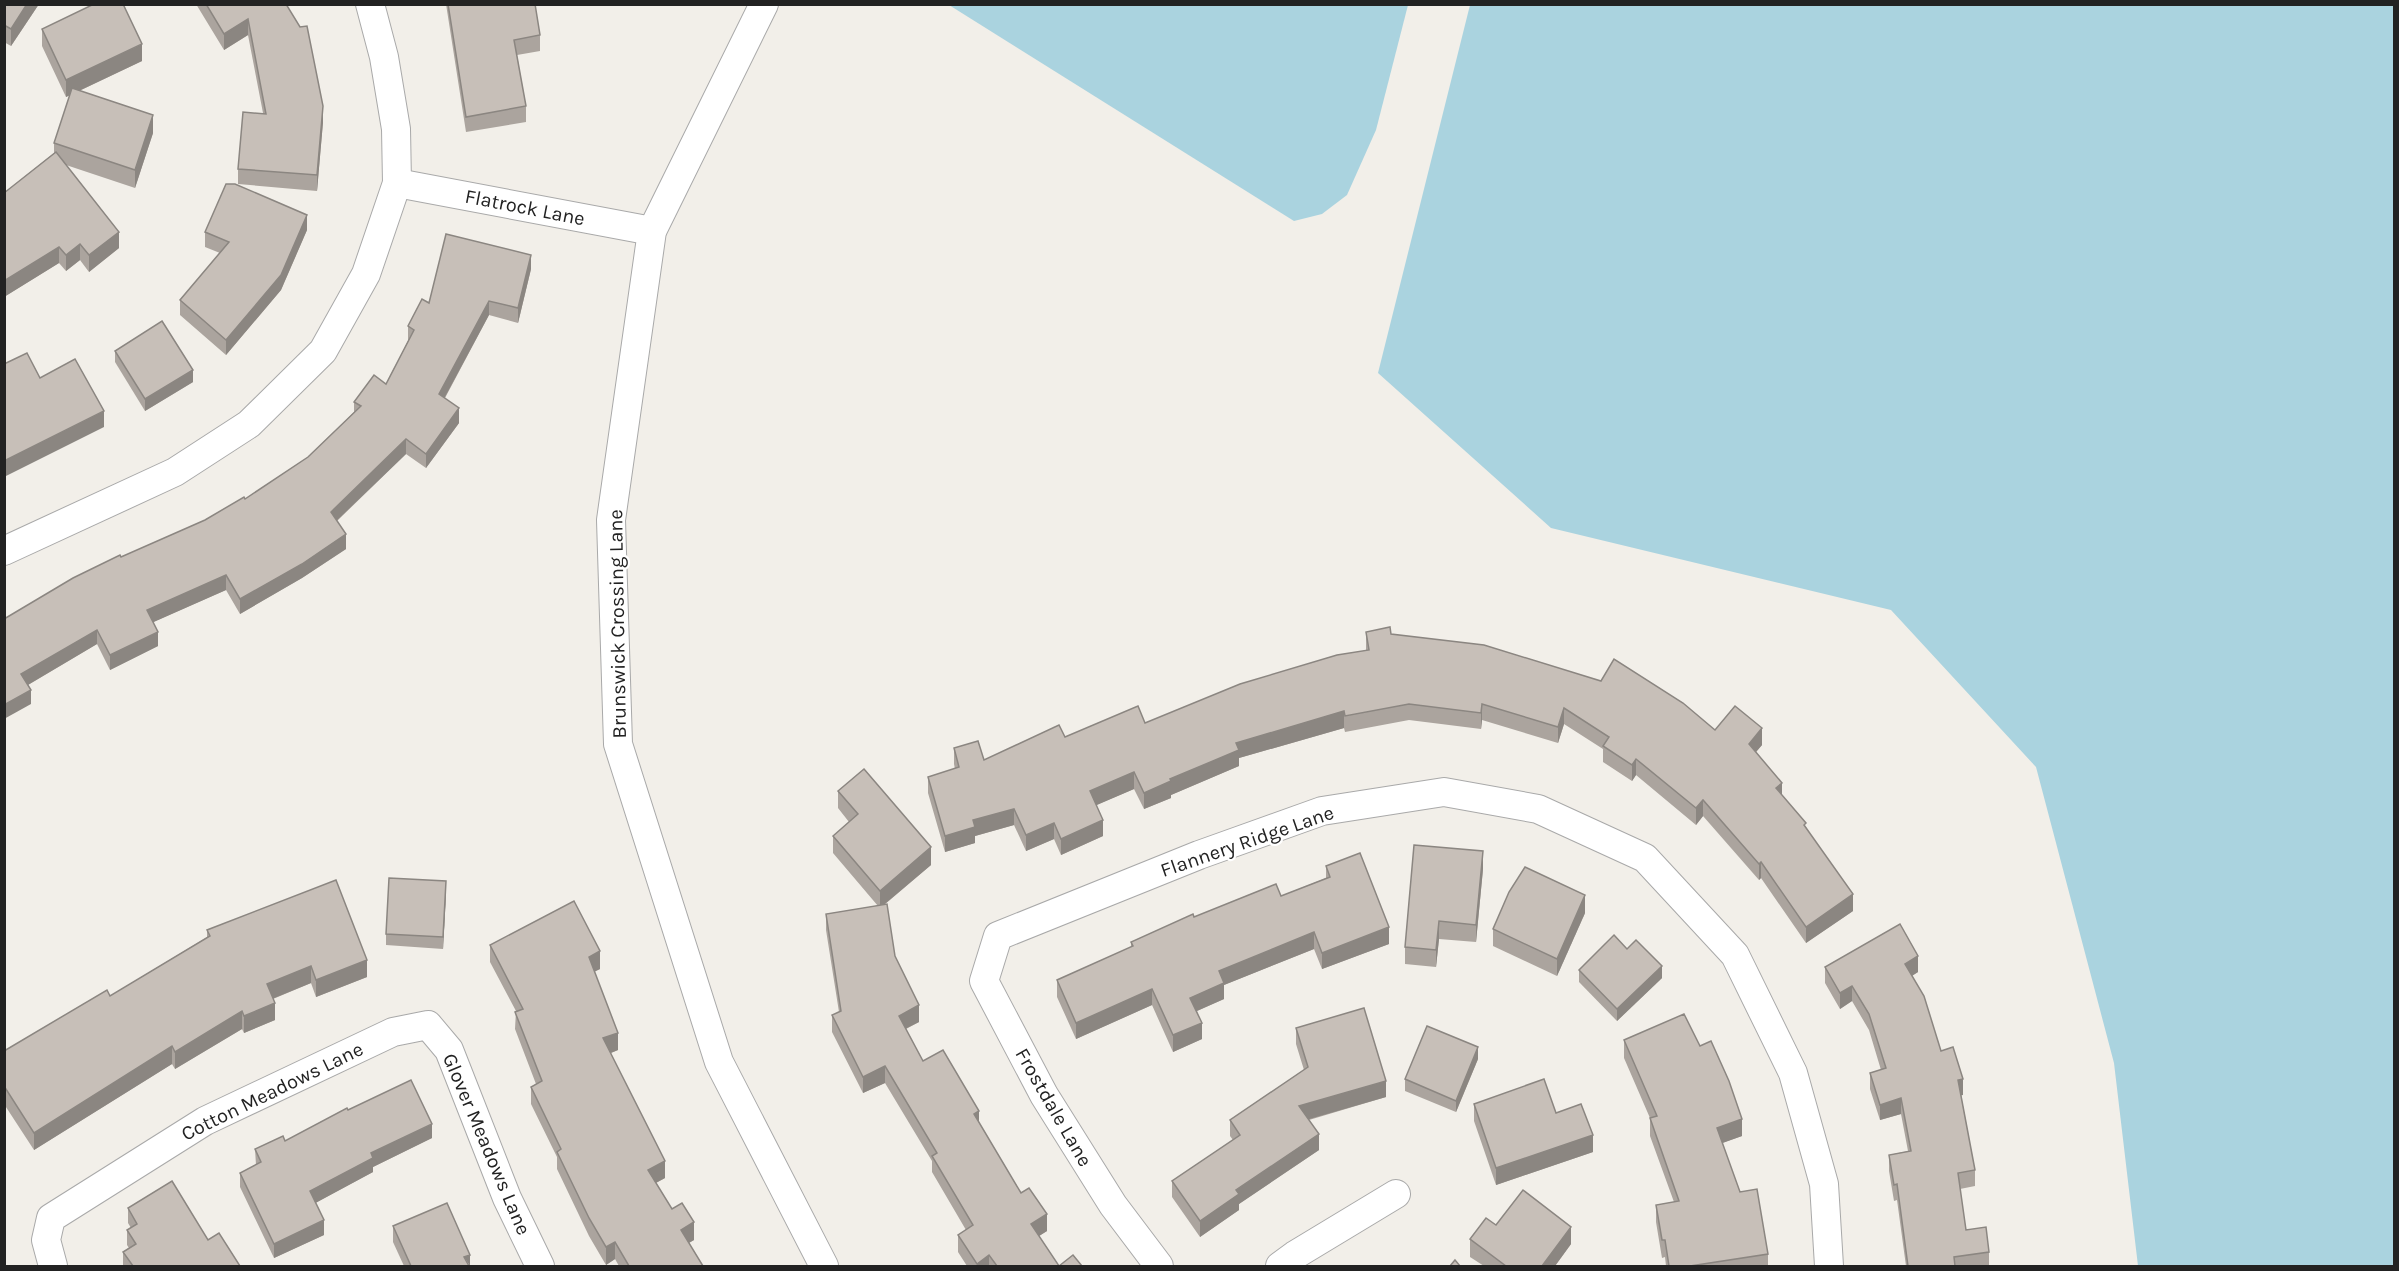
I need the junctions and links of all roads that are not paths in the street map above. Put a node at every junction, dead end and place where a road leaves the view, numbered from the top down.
1 (370, 4) edge
2 (764, 4) edge
3 (397, 183) junction
4 (652, 231) junction
5 (4, 551) edge
6 (998, 936) joint
7 (428, 1025) joint
8 (1396, 1194) dead end
9 (50, 1253) edge
10 (540, 1266) edge
11 (825, 1266) edge
12 (1158, 1266) edge
13 (1280, 1266) edge
14 (1829, 1266) edge

1 - 3 street
2 - 4 street, Brunswick Crossing Lane
3 - 4 street, Flatrock Lane
3 - 5 street
4 - 11 street, Brunswick Crossing Lane
6 - 12 street, Frostdale Lane
6 - 14 street, Flannery Ridge Lane
7 - 9 street, Cotton Meadows Lane
7 - 10 street, Glover Meadows Lane
8 - 13 street

